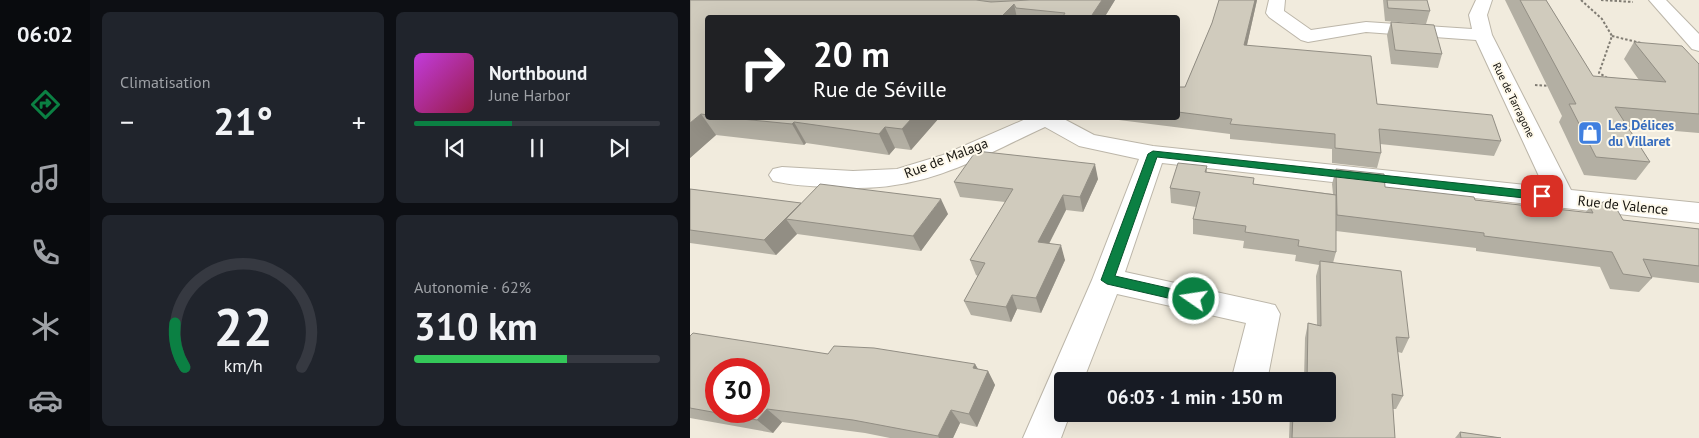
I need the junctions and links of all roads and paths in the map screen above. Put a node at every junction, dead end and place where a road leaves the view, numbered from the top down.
1 (1277, 0) edge
2 (1484, 0) edge
3 (1581, 0) edge
4 (1601, 0) edge
5 (1659, 2) edge
6 (1674, 18) junction
7 (1699, 21) edge
8 (1483, 35) junction
9 (1612, 36) junction
10 (1641, 44) edge
11 (1699, 45) edge
12 (1613, 82) edge
13 (1506, 84) junction
14 (1553, 86) dead end
15 (1041, 120) edge
16 (1050, 120) edge
17 (1153, 154) junction
18 (782, 175) dead end
19 (1562, 198) junction
20 (1699, 214) edge
21 (1107, 280) junction
22 (1069, 372) edge
23 (1250, 372) edge
24 (1054, 408) edge
25 (1042, 438) edge

1 - 8 street
2 - 8 street, Rue de Tarragone
3 - 9 path
4 - 5 path
5 - 6 street
6 - 7 street
6 - 11 street
8 - 13 street, Rue de Tarragone
9 - 10 path
9 - 12 path
13 - 14 path
13 - 19 street, Rue de Tarragone
15 - 18 street, Rue de Malaga
16 - 17 street, Rue de Valence
17 - 19 street, Rue de Valence
17 - 21 street
19 - 20 street, Rue de Valence
21 - 22 street
21 - 23 street
24 - 25 street

